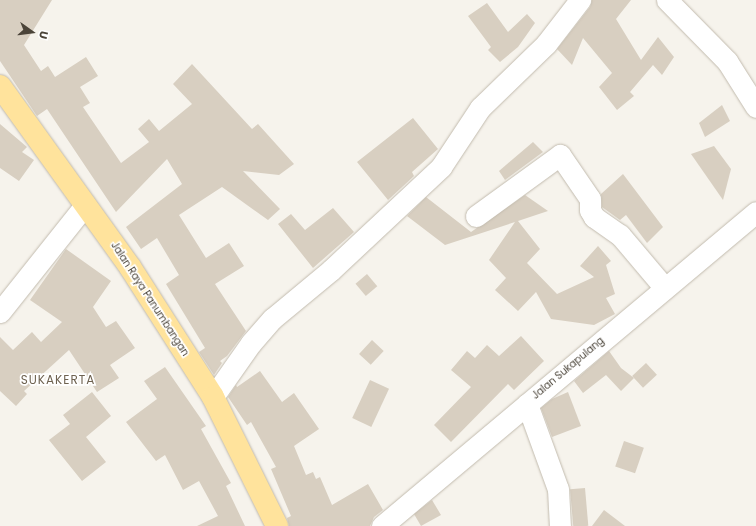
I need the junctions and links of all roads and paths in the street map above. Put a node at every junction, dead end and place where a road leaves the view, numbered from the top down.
1 (580, 0) edge
2 (667, 0) edge
3 (0, 86) edge
4 (756, 107) edge
5 (85, 205) junction
6 (756, 212) edge
7 (476, 216) dead end
8 (664, 288) junction
9 (4, 299) edge
10 (213, 397) junction
11 (527, 404) junction
12 (277, 526) edge
13 (382, 526) edge
14 (560, 526) edge

1 - 10 street
2 - 4 street
3 - 5 main road, Jalan Raya Panumbangan
5 - 9 street
5 - 10 main road, Jalan Raya Panumbangan
6 - 8 street, Jalan Sukapulang
7 - 8 street
8 - 11 street, Jalan Sukapulang
10 - 12 main road, Jalan Raya Panumbangan
11 - 13 street, Jalan Sukapulang
11 - 14 street

